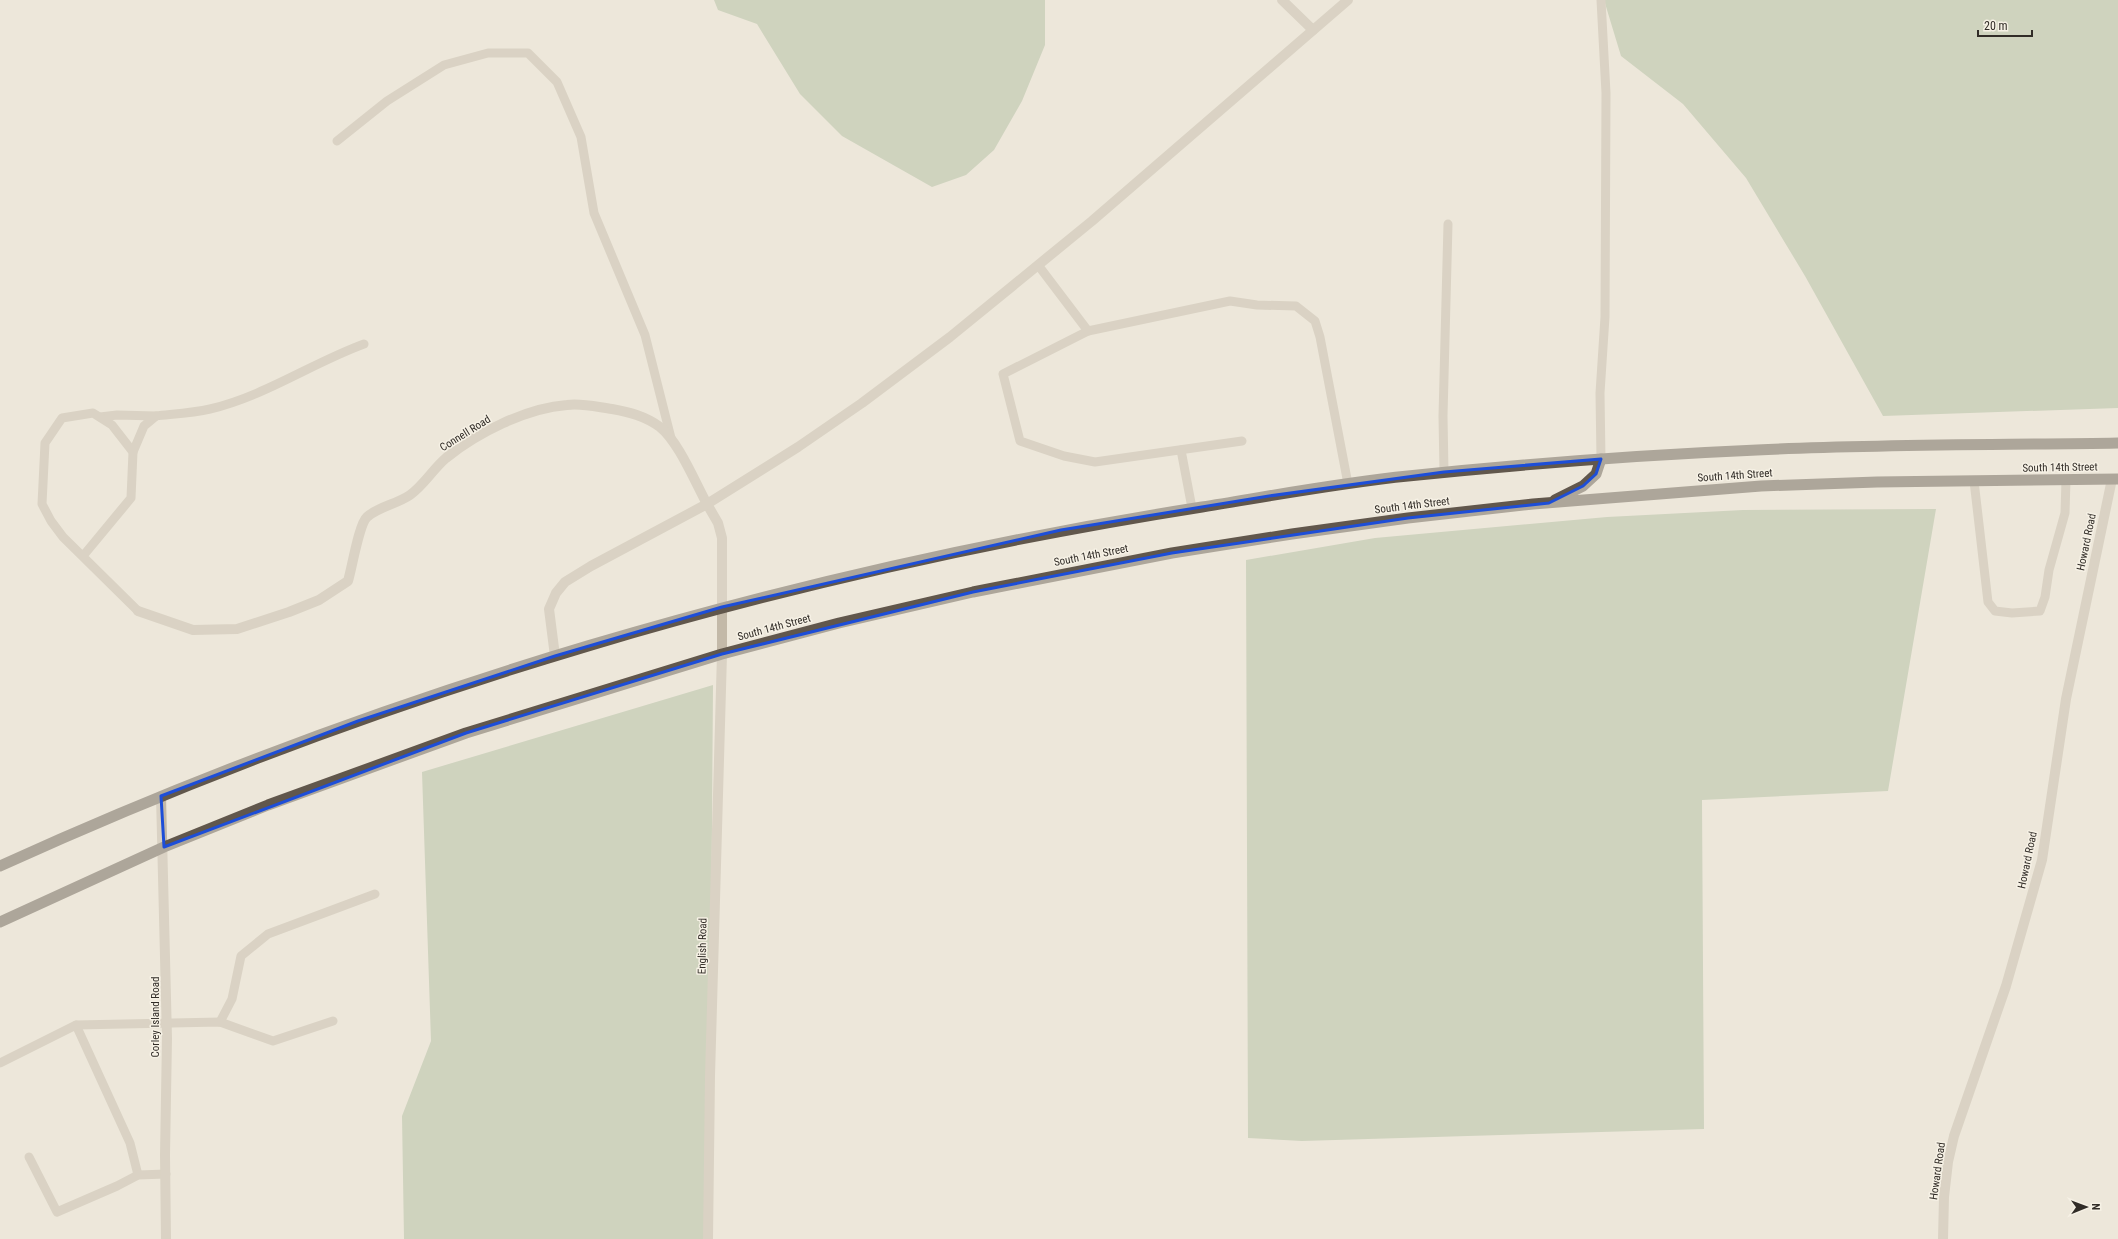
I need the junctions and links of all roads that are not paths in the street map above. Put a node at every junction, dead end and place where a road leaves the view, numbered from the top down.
1 (1282, 0) edge
2 (1348, 0) edge
3 (1602, 0) edge
4 (1313, 30) junction
5 (337, 141) dead end
6 (1448, 224) dead end
7 (1038, 264) junction
8 (1088, 330) junction
9 (364, 344) dead end
10 (156, 416) junction
11 (100, 417) junction
12 (671, 438) junction
13 (1242, 441) dead end
14 (2118, 443) edge
15 (1181, 450) junction
16 (133, 452) junction
17 (1601, 459) junction
18 (1444, 472) junction
19 (2116, 478) edge
20 (2066, 480) junction
21 (1974, 481) junction
22 (1348, 484) junction
23 (1549, 503) junction
24 (707, 504) junction
25 (1192, 508) junction
26 (83, 556) junction
27 (722, 608) junction
28 (138, 611) joint
29 (722, 654) junction
30 (554, 656) junction
31 (161, 796) junction
32 (164, 847) junction
33 (0, 866) edge
34 (375, 894) dead end
35 (0, 922) edge
36 (333, 1021) dead end
37 (167, 1022) junction
38 (220, 1022) junction
39 (76, 1025) junction
40 (0, 1063) edge
41 (29, 1156) dead end
42 (166, 1174) junction
43 (138, 1175) junction
44 (166, 1239) edge
45 (708, 1239) edge
46 (1943, 1239) edge

1 - 4 street
2 - 4 street
3 - 17 lane
4 - 7 street
5 - 12 lane
6 - 18 lane
7 - 8 lane
7 - 24 street
8 - 15 lane
8 - 22 lane
9 - 10 lane
10 - 11 lane
10 - 16 lane
11 - 16 lane
11 - 26 lane
12 - 24 street, Connell Road
12 - 28 street, Connell Road
13 - 15 lane
14 - 17 highway, South 14th Street
15 - 25 lane
16 - 26 lane
17 - 18 highway, South 14th Street
17 - 23 highway
18 - 22 highway, South 14th Street
19 - 20 highway, South 14th Street
19 - 46 street, Howard Road
20 - 21 highway, South 14th Street
20 - 21 lane
21 - 23 highway, South 14th Street
22 - 25 highway, South 14th Street
23 - 29 highway, South 14th Street
24 - 27 street, Connell Road
24 - 30 street
25 - 27 highway, South 14th Street
26 - 28 lane
27 - 29 street, Connell Road
27 - 30 highway, South 14th Street
29 - 32 highway, South 14th Street
29 - 45 street, English Road
30 - 31 highway, South 14th Street
31 - 32 street, Corley Island Road
31 - 33 highway, South 14th Street
32 - 35 highway, South 14th Street
32 - 37 street, Corley Island Road
34 - 38 lane
36 - 38 lane
37 - 38 lane
37 - 39 lane
37 - 42 street, Corley Island Road
39 - 40 lane
39 - 43 lane
41 - 43 lane
42 - 43 lane
42 - 44 street, Corley Island Road

